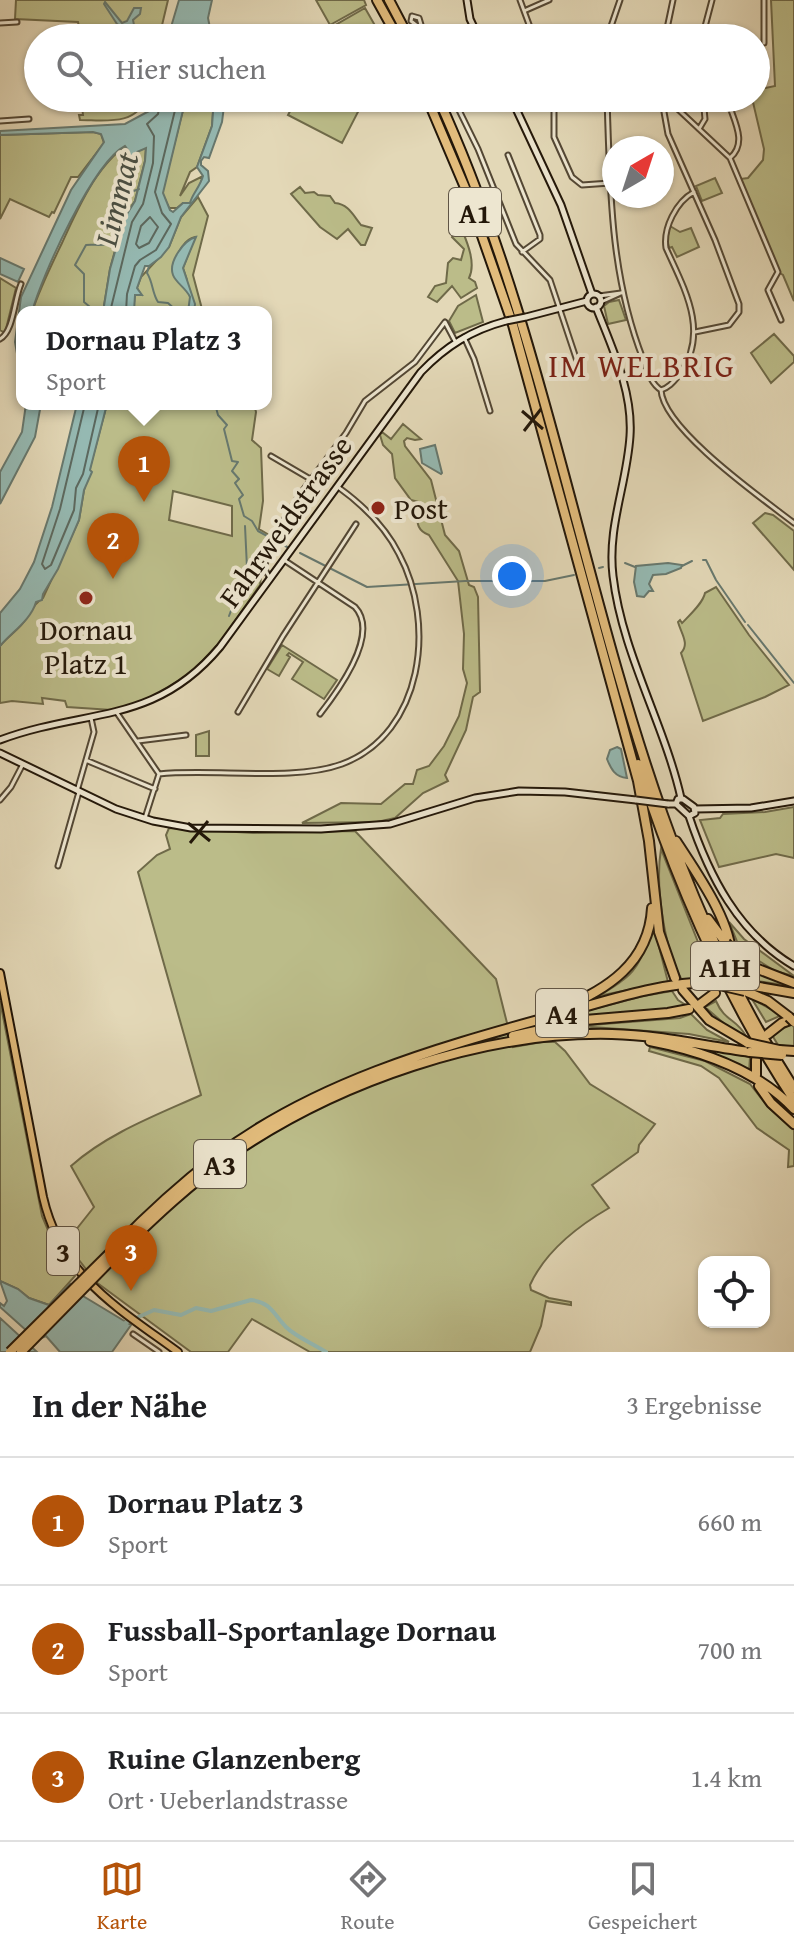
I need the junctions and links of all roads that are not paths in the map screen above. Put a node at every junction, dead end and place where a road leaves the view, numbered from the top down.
1 (377, 0) edge
2 (467, 0) edge
3 (520, 0) edge
4 (549, 0) edge
5 (620, 0) edge
6 (673, 0) edge
7 (712, 0) edge
8 (764, 0) edge
9 (391, 4) edge
10 (524, 11) junction
11 (17, 22) dead end
12 (0, 23) edge
13 (390, 24) edge
14 (402, 24) edge
15 (472, 24) edge
16 (529, 24) edge
17 (610, 24) edge
18 (668, 24) edge
19 (706, 24) edge
20 (764, 24) edge
21 (433, 112) edge
22 (444, 112) edge
23 (460, 112) edge
24 (517, 112) edge
25 (554, 112) edge
26 (607, 112) edge
27 (665, 112) edge
28 (680, 112) edge
29 (704, 112) edge
30 (731, 112) edge
31 (29, 119) dead end
32 (0, 121) edge
33 (699, 129) junction
34 (608, 136) edge
35 (508, 155) dead end
36 (730, 158) junction
37 (602, 184) edge
38 (694, 192) junction
39 (612, 208) edge
40 (522, 252) junction
41 (21, 284) dead end
42 (621, 293) junction
43 (597, 300) junction
44 (587, 301) junction
45 (559, 308) junction
46 (781, 320) dead end
47 (695, 332) junction
48 (464, 337) junction
49 (0, 339) edge
50 (455, 342) junction
51 (581, 373) dead end
52 (661, 390) junction
53 (490, 411) dead end
54 (271, 456) dead end
55 (312, 480) junction
56 (338, 486) junction
57 (794, 523) edge
58 (356, 524) dead end
59 (284, 560) junction
60 (270, 578) junction
61 (318, 583) junction
62 (238, 712) dead end
63 (117, 713) junction
64 (320, 714) dead end
65 (91, 718) junction
66 (626, 734) junction
67 (186, 735) dead end
68 (0, 740) edge
69 (138, 741) junction
70 (0, 753) edge
71 (86, 760) junction
72 (23, 764) junction
73 (159, 774) junction
74 (155, 789) junction
75 (78, 791) junction
76 (681, 798) junction
77 (0, 800) edge
78 (794, 801) edge
79 (676, 804) junction
80 (695, 809) junction
81 (689, 816) junction
82 (145, 819) junction
83 (670, 832) junction
84 (674, 842) junction
85 (58, 866) dead end
86 (654, 891) junction
87 (731, 962) dead end
88 (794, 966) edge
89 (0, 973) edge
90 (673, 982) junction
91 (794, 983) edge
92 (715, 986) junction
93 (744, 987) junction
94 (683, 990) dead end
95 (794, 993) edge
96 (699, 1005) dead end
97 (689, 1009) dead end
98 (792, 1020) edge
99 (768, 1034) dead end
100 (598, 1035) junction
101 (446, 1046) junction
102 (751, 1052) junction
103 (794, 1053) edge
104 (756, 1075) dead end
105 (759, 1086) dead end
106 (794, 1088) edge
107 (333, 1098) junction
108 (794, 1100) edge
109 (794, 1109) edge
110 (794, 1124) edge
111 (119, 1248) junction
112 (149, 1331) junction
113 (133, 1334) dead end
114 (154, 1348) junction
115 (10, 1352) edge
116 (21, 1352) edge
117 (159, 1352) edge
118 (178, 1352) edge

1 - 13 highway
2 - 15 main road
3 - 10 street
4 - 10 street
5 - 17 street
6 - 18 street
7 - 19 street
8 - 20 street
9 - 14 highway
10 - 16 street
11 - 12 street
21 - 66 highway, A1
22 - 83 highway, A1
23 - 40 street
24 - 43 main road
25 - 37 street
26 - 34 street
27 - 38 street
28 - 33 street
29 - 33 street
30 - 36 street
31 - 32 street
33 - 36 street
35 - 40 street
36 - 46 street
38 - 47 street
38 - 47 street
39 - 42 street
40 - 45 street
41 - 49 street
42 - 43 street
42 - 52 street
43 - 44 main road
43 - 44 main road
43 - 76 main road
44 - 45 main road, Fahrweidstrasse
45 - 48 main road, Fahrweidstrasse, bridge
45 - 51 street
47 - 52 street
48 - 50 main road, Fahrweidstrasse
48 - 53 street
50 - 55 street
50 - 56 main road, Fahrweidstrasse
52 - 57 street
54 - 55 street
55 - 60 street
56 - 59 main road, Fahrweidstrasse
56 - 73 street
58 - 61 street
59 - 60 main road, Fahrweidstrasse
59 - 61 street
60 - 63 main road, Fahrweidstrasse
61 - 62 street
61 - 64 street
63 - 65 main road, Fahrweidstrasse
63 - 69 street
65 - 68 main road, Fahrweidstrasse
65 - 71 street
66 - 86 highway, A1
66 - 108 highway, A1H
67 - 69 street
69 - 73 street
70 - 72 main road
71 - 74 street
71 - 75 street
72 - 75 main road
72 - 77 street
73 - 74 street
74 - 82 street
75 - 82 main road
75 - 85 street
76 - 79 main road
76 - 80 main road
78 - 80 main road
79 - 81 main road
79 - 82 main road, bridge
80 - 81 main road
81 - 88 main road
83 - 84 highway, A1
83 - 87 highway
84 - 91 highway, bridge
84 - 106 highway, A1H
86 - 90 highway, A1
86 - 101 highway
89 - 112 main road, 3
90 - 92 highway, A4
90 - 101 highway, A4
92 - 93 highway, A4, bridge
92 - 96 highway
93 - 95 highway, A4
93 - 98 highway, A1H
94 - 102 highway
97 - 107 highway, A3
98 - 99 highway, A1H
100 - 102 highway, A4
100 - 107 highway, A4
100 - 109 highway
101 - 111 highway, A3
102 - 103 highway, A4, bridge
102 - 104 highway
105 - 110 highway
107 - 111 highway, A3
111 - 115 highway, A3, bridge
111 - 116 highway, A3, bridge
112 - 114 street
112 - 118 main road, 3
113 - 114 street
114 - 117 street

